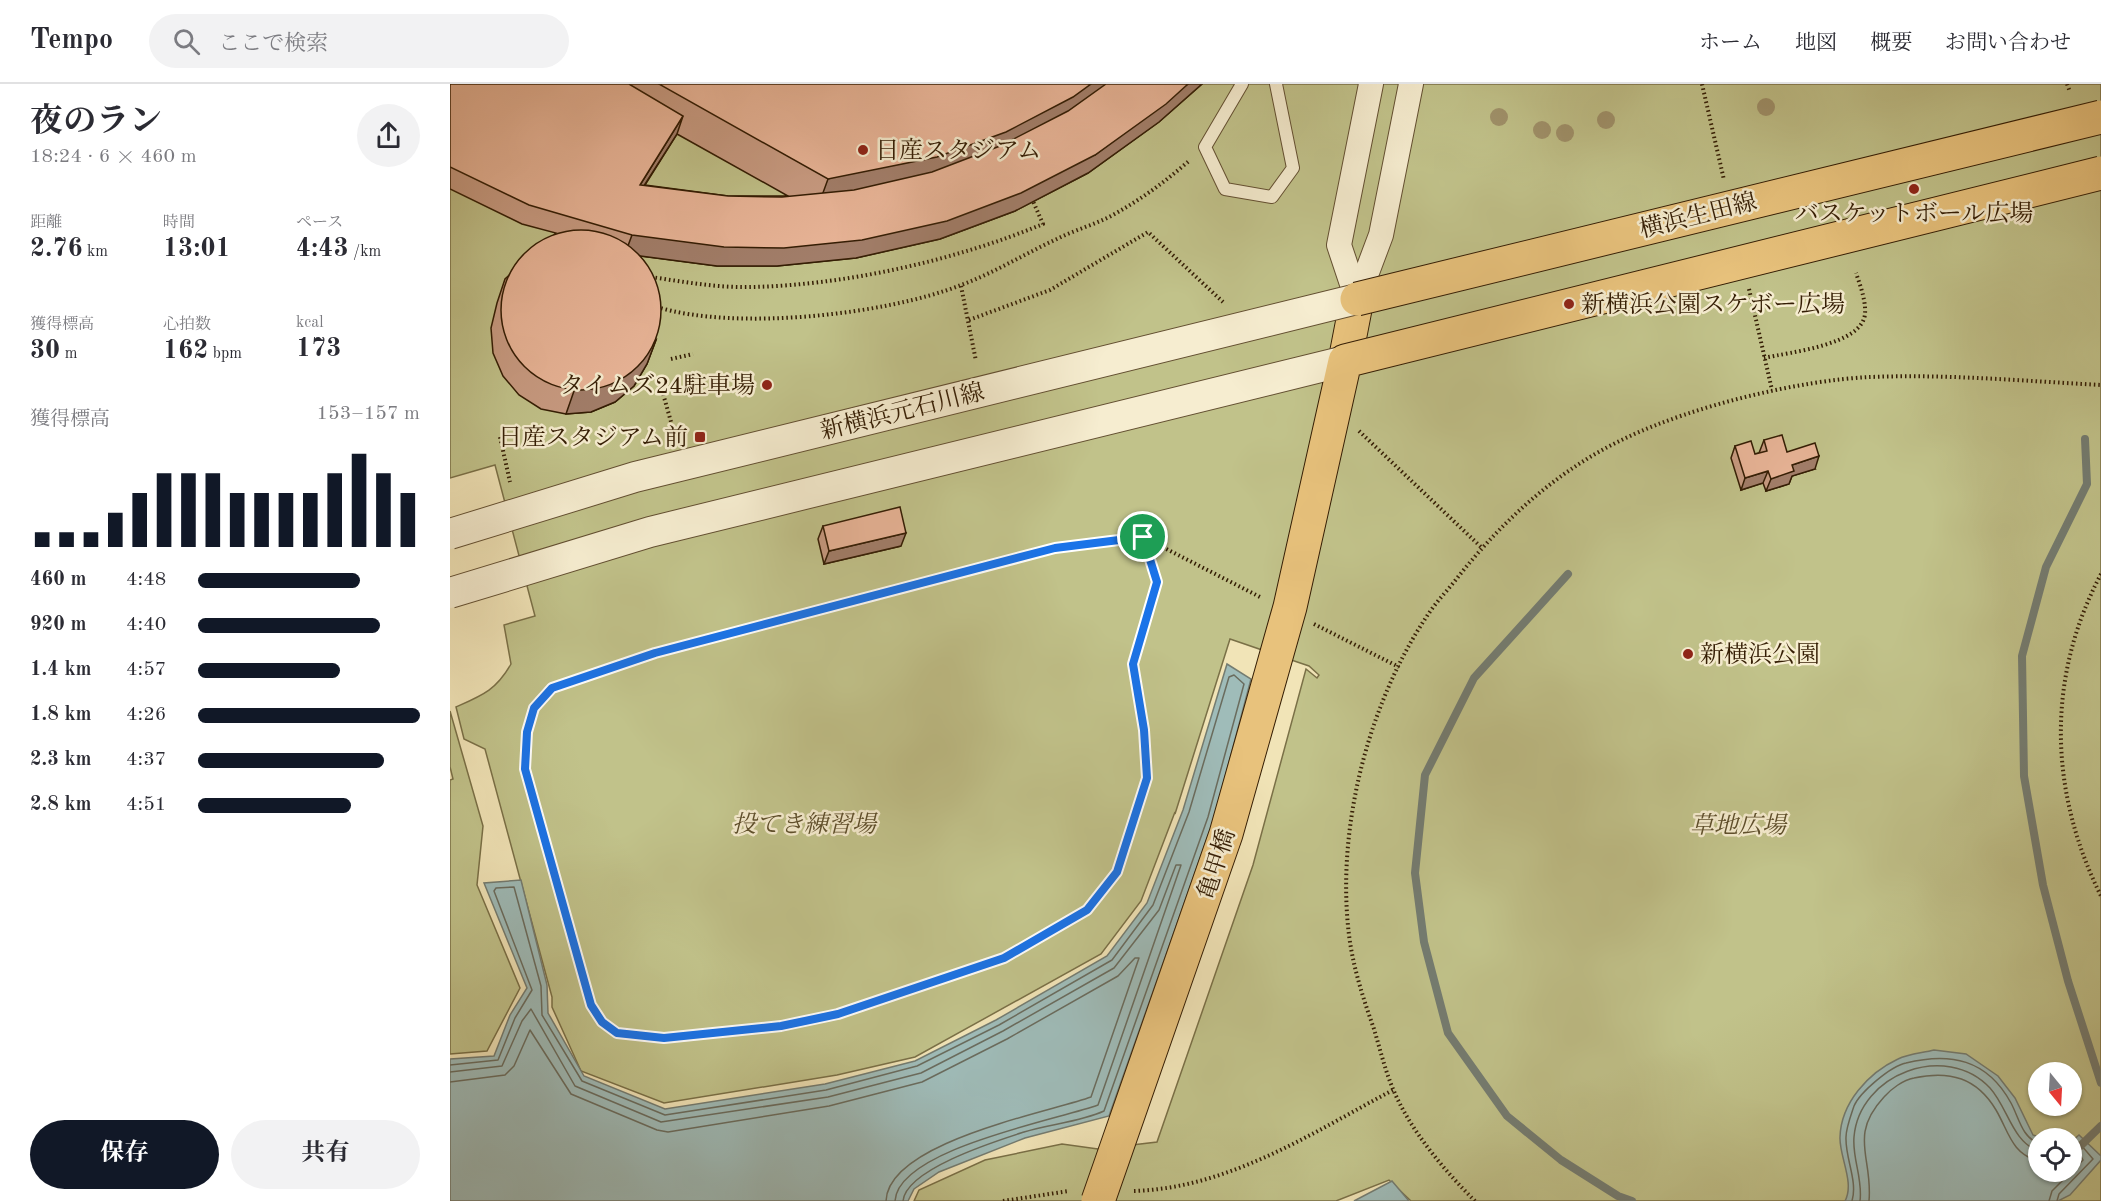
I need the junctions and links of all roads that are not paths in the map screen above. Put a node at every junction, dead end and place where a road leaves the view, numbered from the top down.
1 (1242, 84) edge
2 (1276, 84) edge
3 (1371, 84) edge
4 (1411, 84) edge
5 (2101, 117) edge
6 (2101, 173) edge
7 (1357, 299) junction
8 (1345, 361) junction
9 (450, 534) edge
10 (450, 593) edge
11 (1102, 1194) edge

1 - 2 lane
3 - 7 street
4 - 7 street
5 - 7 main road, 横浜生田線, bridge
6 - 8 main road, bridge
7 - 8 main road
7 - 9 street, 新横浜元石川線, bridge
8 - 10 street, bridge
8 - 11 main road, 亀甲橋, bridge

